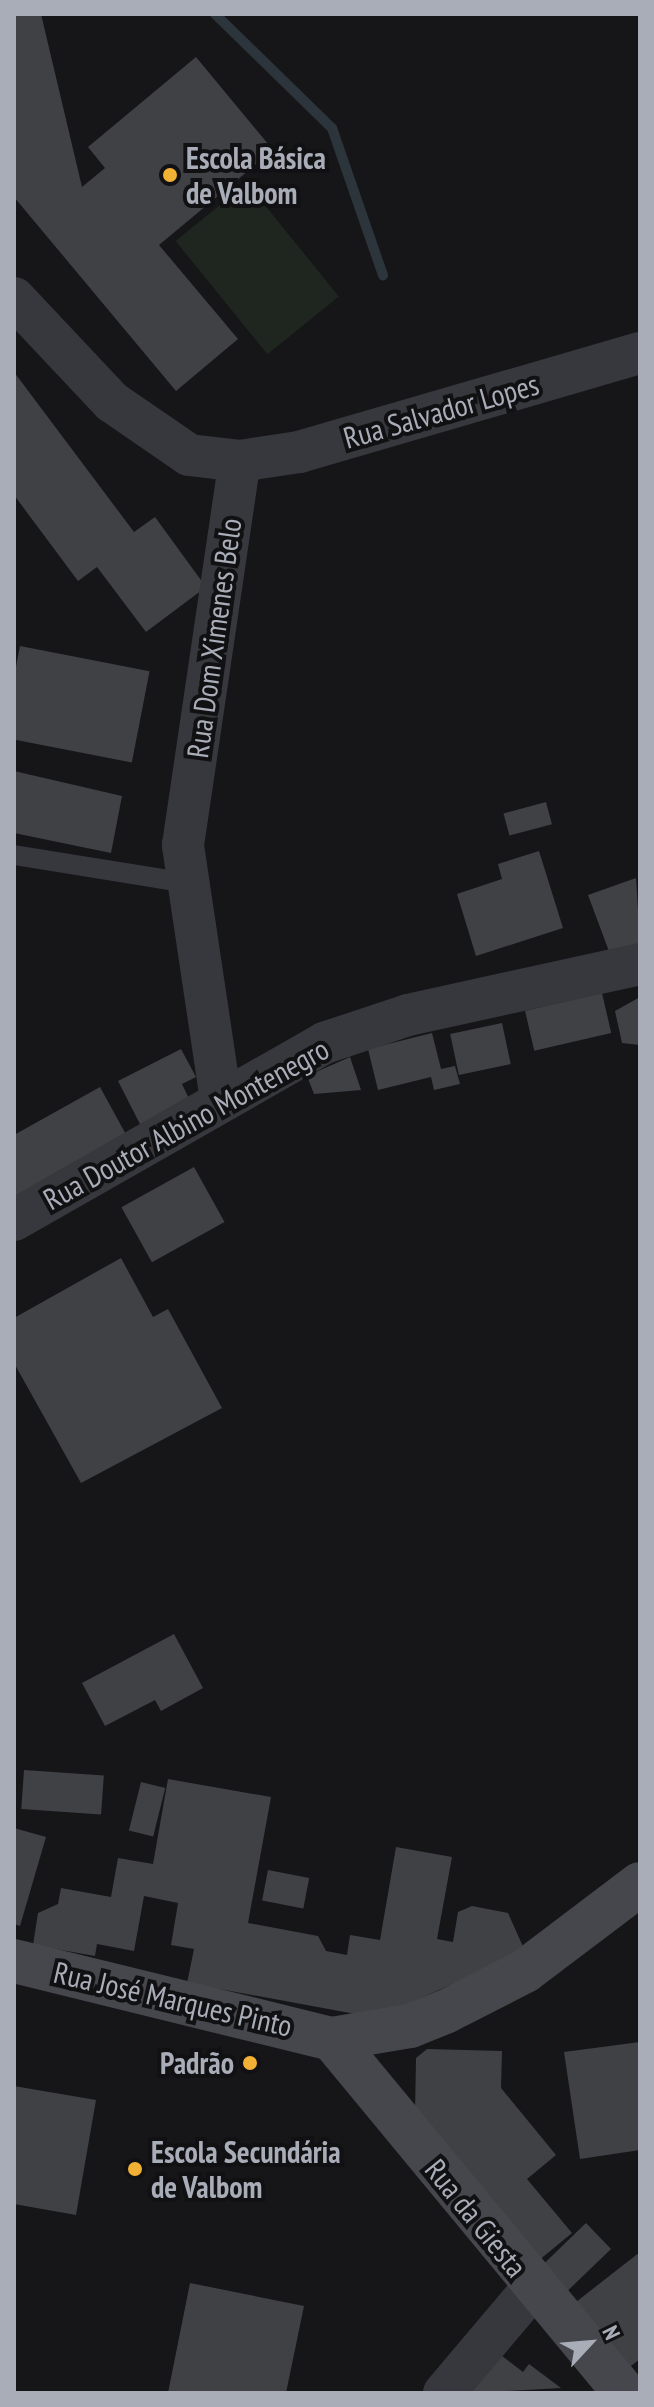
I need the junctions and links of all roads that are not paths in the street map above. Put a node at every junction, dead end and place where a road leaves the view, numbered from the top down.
1 (14, 298) edge
2 (640, 353) edge
3 (240, 461) junction
4 (14, 855) edge
5 (187, 883) junction
6 (640, 964) edge
7 (221, 1100) junction
8 (14, 1220) edge
9 (640, 1884) edge
10 (14, 1961) edge
11 (332, 2039) junction
12 (532, 2289) junction
13 (444, 2393) edge
14 (625, 2393) edge

1 - 3 street
2 - 3 street, Rua Salvador Lopes
3 - 5 street, Rua Dom Ximenes Belo
4 - 5 lane
5 - 7 street, Rua Dom Ximenes Belo
6 - 7 street, Rua Doutor Albino Montenegro
7 - 8 street, Rua Doutor Albino Montenegro
9 - 11 street
10 - 11 street, Rua José Marques Pinto
11 - 12 street, Rua da Giesta
12 - 13 street
12 - 14 street, Rua da Giesta

